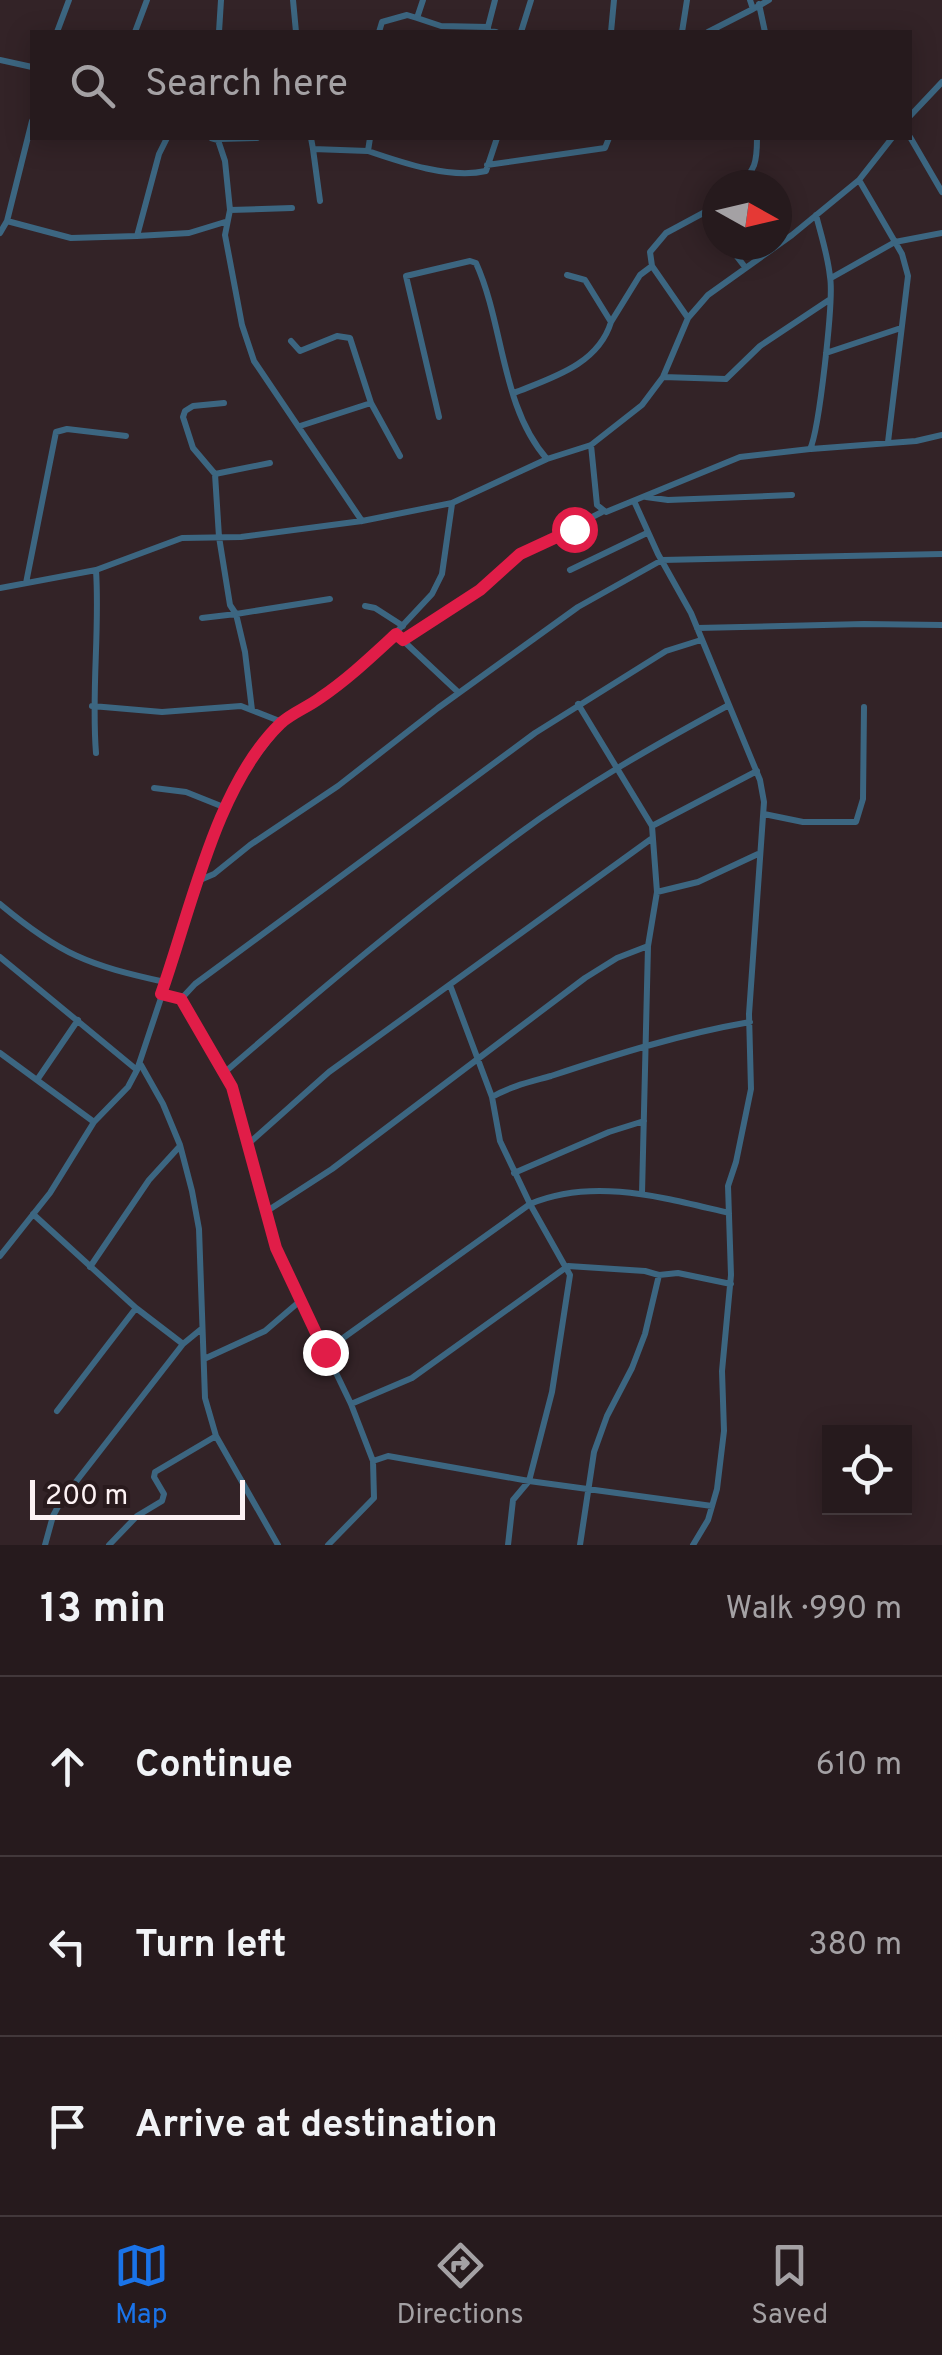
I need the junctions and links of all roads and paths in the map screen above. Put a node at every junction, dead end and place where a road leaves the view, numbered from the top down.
1 (69, 0) edge
2 (147, 0) edge
3 (221, 0) edge
4 (293, 0) edge
5 (423, 0) edge
6 (495, 0) edge
7 (531, 0) edge
8 (614, 0) edge
9 (687, 0) edge
10 (750, 0) edge
11 (769, 0) edge
12 (756, 7) junction
13 (417, 18) junction
14 (58, 30) edge
15 (136, 30) edge
16 (218, 30) edge
17 (296, 30) edge
18 (380, 30) edge
19 (492, 30) edge
20 (521, 30) edge
21 (612, 30) edge
22 (682, 30) edge
23 (712, 30) edge
24 (764, 30) edge
25 (0, 60) edge
26 (30, 68) edge
27 (942, 82) edge
28 (912, 114) edge
29 (30, 130) edge
30 (166, 140) edge
31 (217, 140) edge
32 (311, 140) edge
33 (370, 140) edge
34 (497, 140) edge
35 (608, 140) edge
36 (758, 140) edge
37 (890, 140) edge
38 (912, 140) edge
39 (312, 149) junction
40 (368, 152) junction
41 (487, 165) junction
42 (753, 170) edge
43 (859, 180) junction
44 (942, 192) edge
45 (320, 201) dead end
46 (292, 208) dead end
47 (230, 210) junction
48 (702, 214) edge
49 (816, 215) junction
50 (7, 221) junction
51 (225, 222) junction
52 (0, 233) edge
53 (942, 233) edge
54 (137, 236) junction
55 (895, 242) junction
56 (740, 260) edge
57 (652, 266) junction
58 (745, 267) junction
59 (567, 276) dead end
60 (831, 278) junction
61 (830, 299) junction
62 (688, 318) junction
63 (611, 322) junction
64 (900, 328) junction
65 (291, 342) dead end
66 (825, 354) junction
67 (663, 377) junction
68 (514, 393) junction
69 (224, 403) dead end
70 (370, 404) junction
71 (439, 416) dead end
72 (300, 426) junction
73 (942, 435) edge
74 (126, 436) dead end
75 (888, 442) junction
76 (591, 446) junction
77 (810, 449) junction
78 (400, 456) dead end
79 (547, 460) junction
80 (270, 463) dead end
81 (215, 474) junction
82 (792, 495) dead end
83 (645, 496) junction
84 (634, 501) junction
85 (452, 503) junction
86 (603, 511) junction
87 (362, 521) junction
88 (647, 532) junction
89 (218, 537) junction
90 (942, 554) edge
91 (662, 560) junction
92 (96, 570) junction
93 (570, 570) dead end
94 (26, 583) junction
95 (0, 588) edge
96 (330, 598) dead end
97 (365, 606) dead end
98 (236, 614) junction
99 (202, 618) dead end
100 (942, 625) edge
101 (403, 626) junction
102 (697, 628) junction
103 (396, 634) junction
104 (403, 640) junction
105 (701, 640) junction
106 (459, 693) junction
107 (578, 704) junction
108 (92, 706) junction
109 (727, 706) junction
110 (864, 708) dead end
111 (252, 710) junction
112 (282, 722) junction
113 (96, 753) dead end
114 (617, 770) junction
115 (756, 772) junction
116 (154, 788) dead end
117 (226, 808) junction
118 (764, 814) junction
119 (652, 826) junction
120 (651, 839) junction
121 (759, 854) junction
122 (200, 880) junction
123 (657, 892) junction
124 (0, 904) edge
125 (648, 946) junction
126 (0, 957) edge
127 (165, 982) junction
128 (450, 985) junction
129 (161, 994) junction
130 (181, 999) junction
131 (78, 1020) junction
132 (750, 1022) junction
133 (644, 1046) junction
134 (0, 1053) edge
135 (478, 1057) junction
136 (139, 1067) junction
137 (225, 1072) junction
138 (37, 1080) junction
139 (492, 1098) junction
140 (644, 1121) junction
141 (94, 1122) junction
142 (248, 1144) junction
143 (180, 1146) junction
144 (514, 1172) junction
145 (642, 1194) junction
146 (530, 1204) junction
147 (729, 1212) junction
148 (264, 1213) junction
149 (34, 1214) junction
150 (0, 1256) edge
151 (90, 1266) junction
152 (568, 1266) junction
153 (659, 1274) junction
154 (731, 1284) junction
155 (300, 1301) junction
156 (136, 1308) junction
157 (201, 1330) junction
158 (183, 1344) junction
159 (325, 1352) junction
160 (204, 1359) junction
161 (351, 1404) junction
162 (57, 1411) dead end
163 (216, 1436) junction
164 (372, 1461) junction
165 (528, 1481) junction
166 (589, 1488) junction
167 (712, 1506) junction
168 (46, 1545) edge
169 (109, 1545) edge
170 (278, 1545) edge
171 (328, 1545) edge
172 (508, 1545) edge
173 (580, 1545) edge
174 (693, 1545) edge

1 - 14 street
2 - 15 street
3 - 16 street
4 - 17 street
5 - 13 street
6 - 19 street
7 - 20 street
8 - 21 street
9 - 22 street
10 - 12 street
11 - 12 street
12 - 23 street
12 - 24 street
13 - 18 street
13 - 19 street
25 - 26 street
27 - 28 street
29 - 50 street
30 - 54 street
31 - 47 street
32 - 39 street
33 - 40 street
34 - 41 street
35 - 41 street
36 - 42 street
37 - 43 street
38 - 44 street
39 - 40 street
39 - 45 street
40 - 41 street
43 - 49 street
43 - 55 street
46 - 47 street
47 - 51 street
48 - 57 street
49 - 58 street
49 - 60 street
50 - 52 street
50 - 54 street
51 - 54 street
51 - 72 street
53 - 55 street
55 - 60 street
55 - 64 street
56 - 58 street
57 - 62 street
57 - 63 street
58 - 62 street
59 - 63 street
60 - 61 street
61 - 66 street
61 - 67 street
62 - 67 street
63 - 68 street
64 - 66 street
64 - 75 street
65 - 70 street
66 - 77 street
67 - 76 street
68 - 71 street
68 - 79 street
69 - 81 street
70 - 72 street
70 - 78 street
72 - 87 street
73 - 75 street
74 - 94 street
75 - 77 street
76 - 79 street
76 - 86 street
77 - 83 street
79 - 85 street
80 - 81 street
81 - 89 street
82 - 83 street
83 - 84 street
84 - 86 street
84 - 88 street
85 - 87 street
85 - 101 street
86 - 104 street
87 - 89 street
88 - 91 street
88 - 93 street
89 - 92 street
89 - 98 street
90 - 91 street
91 - 102 street
91 - 106 street
92 - 94 street
92 - 108 street
94 - 95 street
96 - 98 street
97 - 101 street
98 - 99 street
98 - 111 street
100 - 102 street
101 - 103 street
102 - 105 street
103 - 104 street
103 - 112 street
104 - 106 street
105 - 107 street
105 - 109 street
106 - 122 street
107 - 114 street
107 - 130 street
108 - 111 street
108 - 113 street
109 - 114 street
109 - 115 street
110 - 118 street
111 - 112 street
112 - 117 street
114 - 119 street
114 - 137 street
115 - 118 street
115 - 119 street
116 - 117 street
117 - 122 street
118 - 121 street
119 - 120 street
120 - 123 street
120 - 128 street
121 - 123 street
121 - 132 street
122 - 127 street
123 - 125 street
124 - 127 street
125 - 133 street
125 - 135 street
126 - 131 street
127 - 129 street
128 - 135 street
128 - 142 street
129 - 130 street
129 - 136 street
130 - 137 street
131 - 136 street
131 - 138 street
132 - 133 street
132 - 147 street
133 - 139 street
133 - 140 street
134 - 138 street
135 - 139 street
135 - 148 street
136 - 141 street
136 - 143 street
137 - 142 street
138 - 141 street
139 - 144 street
140 - 144 street
140 - 145 street
141 - 149 street
142 - 148 street
143 - 151 street
143 - 157 street
144 - 146 street
145 - 146 street
145 - 147 street
146 - 152 street
146 - 159 street
147 - 154 street
148 - 155 street
149 - 150 street
149 - 151 street
151 - 156 street
152 - 153 street
152 - 161 street
152 - 165 street
153 - 154 street
153 - 166 street
154 - 167 street
155 - 159 street
155 - 160 street
156 - 158 street
156 - 162 street
157 - 158 street
157 - 160 street
158 - 168 street
159 - 161 street
160 - 163 street
161 - 164 street
163 - 169 street
163 - 170 street
164 - 165 street
164 - 171 street
165 - 166 street
165 - 172 street
166 - 167 street
166 - 173 street
167 - 174 street

